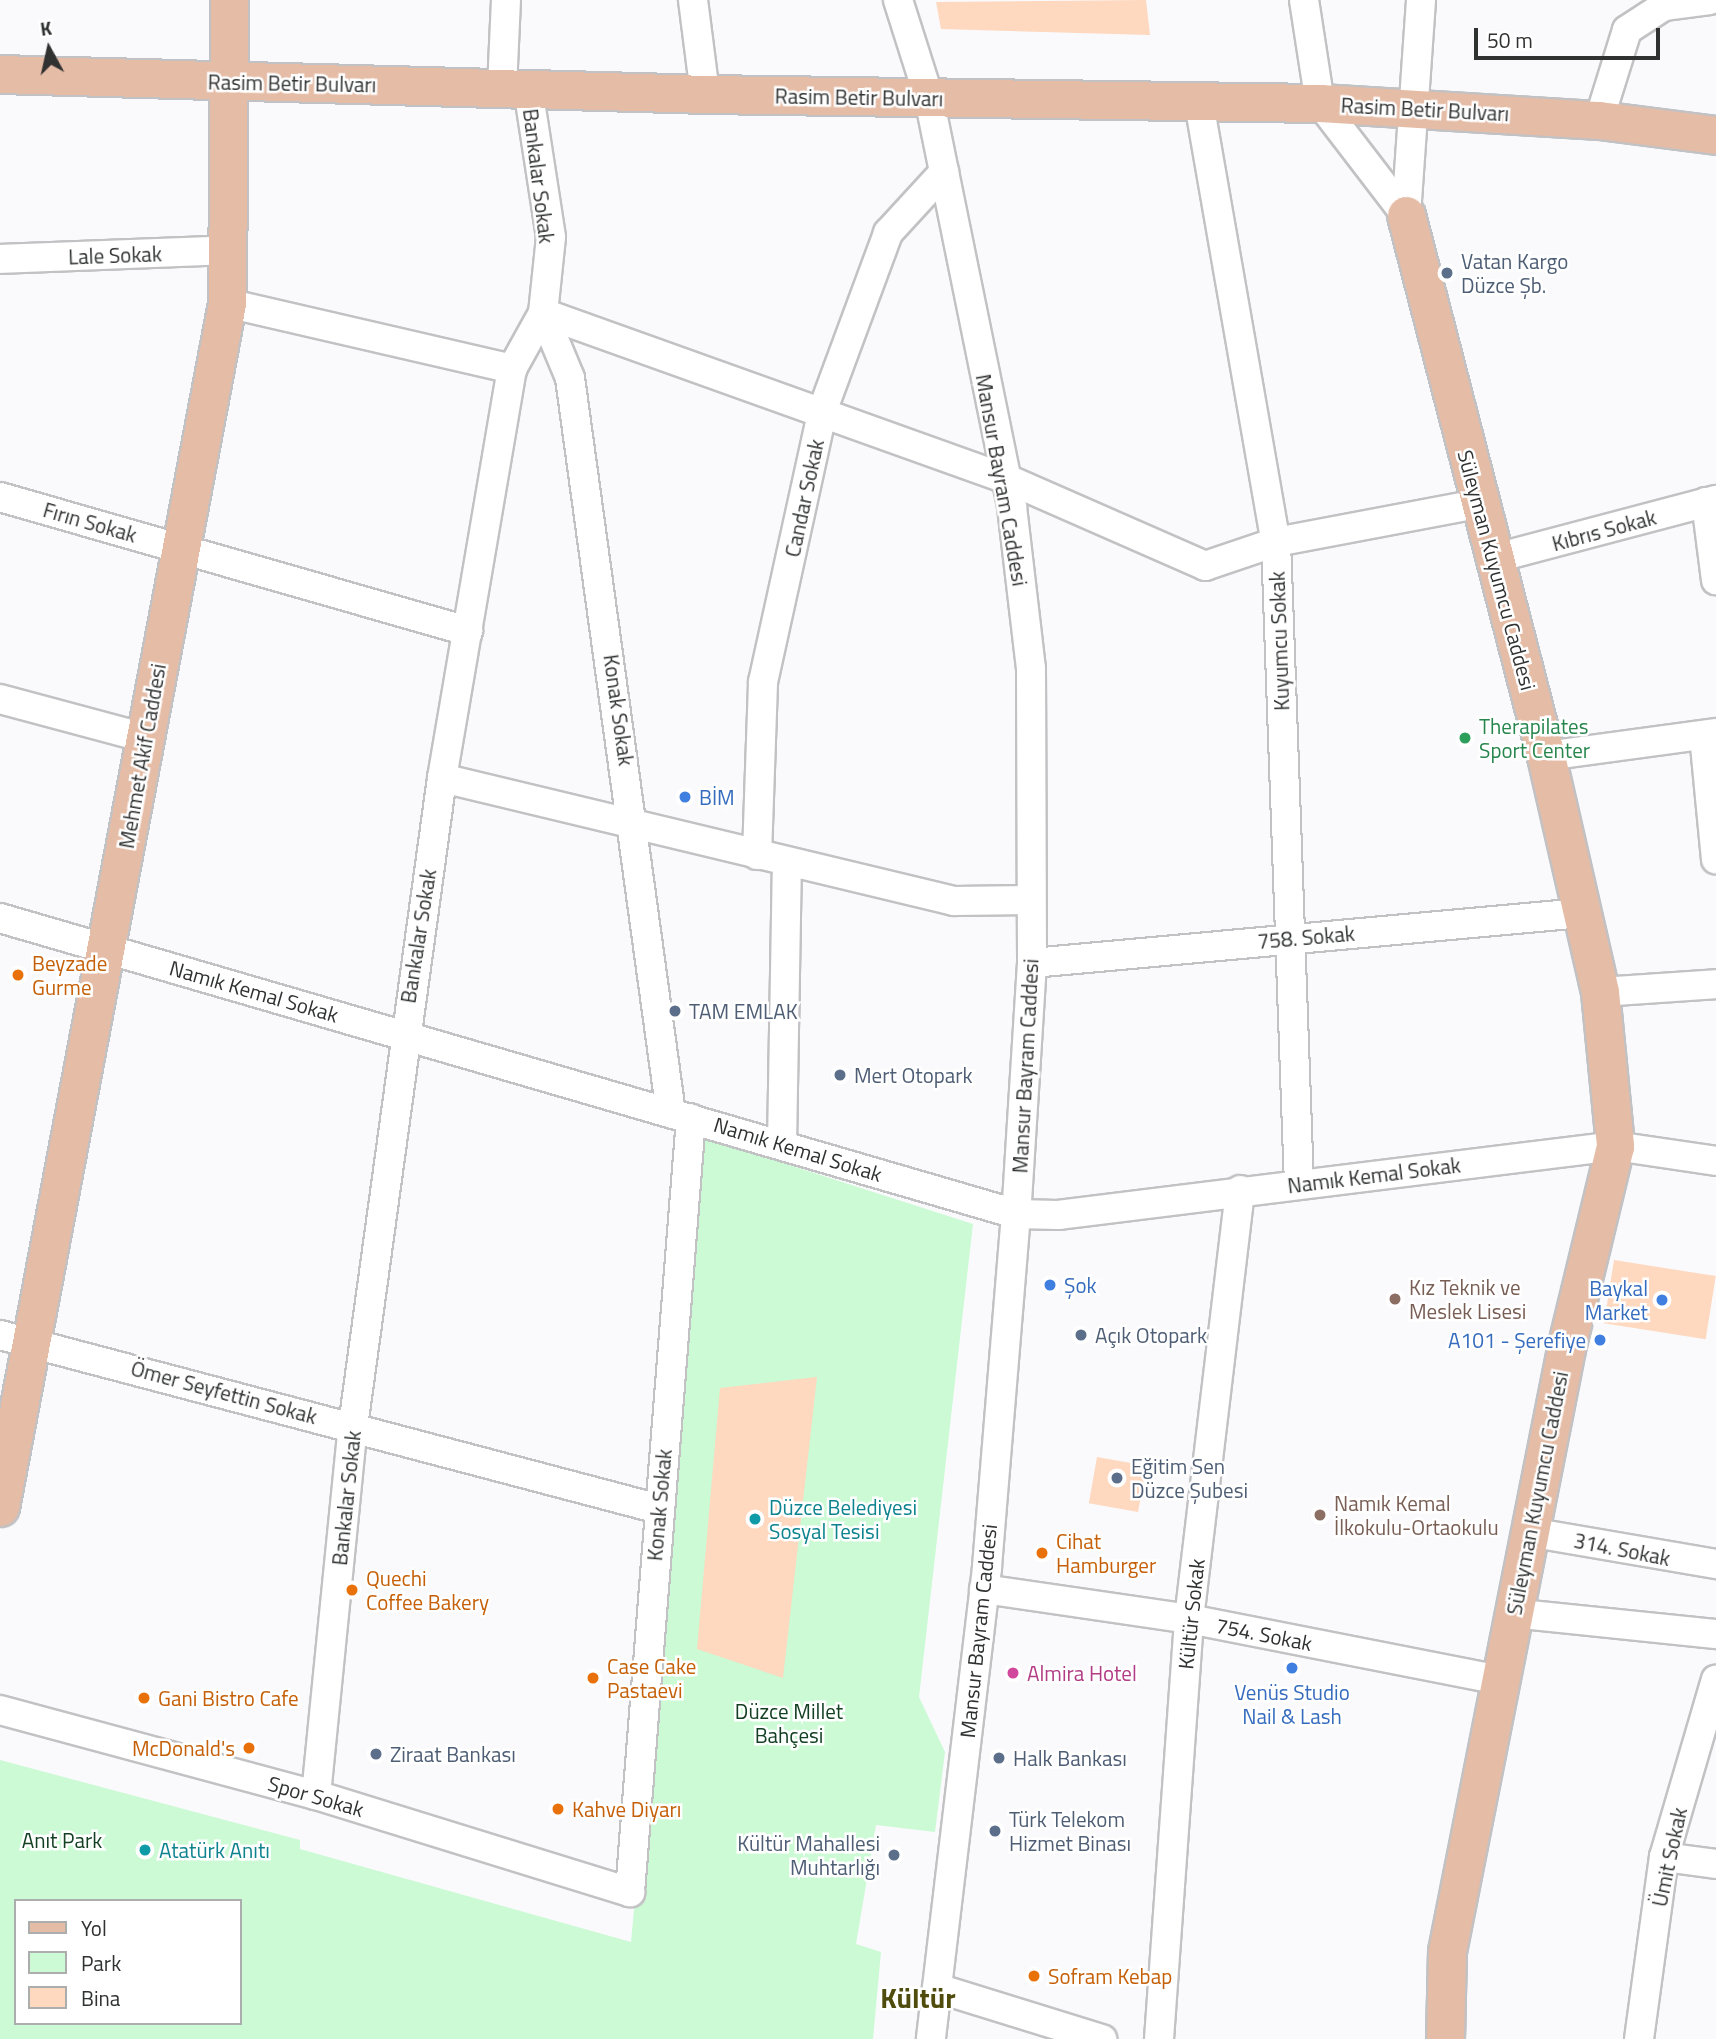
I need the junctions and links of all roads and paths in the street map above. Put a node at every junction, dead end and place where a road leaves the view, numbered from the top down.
1 (229, 0) edge
2 (506, 0) edge
3 (693, 0) edge
4 (898, 0) edge
5 (1304, 0) edge
6 (1421, 0) edge
7 (1710, 0) edge
8 (0, 74) edge
9 (233, 82) junction
10 (515, 88) junction
11 (705, 94) junction
12 (929, 98) junction
13 (1199, 103) junction
14 (1320, 103) junction
15 (1418, 108) junction
16 (1599, 120) junction
17 (1716, 135) edge
18 (944, 172) junction
19 (1406, 215) junction
20 (230, 250) junction
21 (0, 259) edge
22 (227, 303) junction
23 (543, 313) junction
24 (512, 369) junction
25 (823, 409) junction
26 (1005, 478) junction
27 (0, 497) edge
28 (1711, 501) edge
29 (1478, 503) junction
30 (1276, 542) junction
31 (180, 547) junction
32 (1492, 559) junction
33 (1716, 580) edge
34 (468, 631) junction
35 (0, 699) edge
36 (1710, 734) edge
37 (146, 738) junction
38 (1546, 755) junction
39 (442, 778) junction
40 (636, 825) junction
41 (757, 855) junction
42 (1716, 859) edge
43 (787, 862) junction
44 (1031, 900) junction
45 (1581, 913) junction
46 (0, 918) edge
47 (1288, 938) junction
48 (108, 948) junction
49 (1032, 963) junction
50 (1716, 984) edge
51 (1600, 992) junction
52 (403, 1034) junction
53 (681, 1115) junction
54 (782, 1145) junction
55 (1615, 1146) junction
56 (1716, 1161) edge
57 (1298, 1185) junction
58 (1240, 1190) junction
59 (1016, 1214) junction
60 (16, 1337) edge
61 (353, 1426) junction
62 (0, 1507) edge
63 (659, 1509) junction
64 (1529, 1532) junction
65 (1716, 1564) edge
66 (984, 1589) junction
67 (1512, 1613) junction
68 (1189, 1619) junction
69 (1716, 1634) edge
70 (1716, 1679) edge
71 (1500, 1680) junction
72 (0, 1710) edge
73 (316, 1795) junction
74 (1664, 1857) junction
75 (1716, 1864) edge
76 (630, 1892) joint
77 (937, 1988) junction
78 (931, 2039) edge
79 (1102, 2039) edge
80 (1158, 2039) edge
81 (1444, 2039) edge
82 (1639, 2039) edge

1 - 9 main road, Mehmet Akif Caddesi
2 - 10 street, Bankalar Sokak
3 - 11 street
4 - 12 street, Mansur Bayram Caddesi
5 - 14 street
6 - 15 street
7 - 16 street
8 - 9 main road, Rasim Betir Bulvarı
9 - 10 main road, Rasim Betir Bulvarı
9 - 20 main road, Mehmet Akif Caddesi
10 - 11 main road, Rasim Betir Bulvarı
10 - 23 street, Bankalar Sokak
11 - 12 main road, Rasim Betir Bulvarı
12 - 13 main road, Rasim Betir Bulvarı
12 - 18 street, Mansur Bayram Caddesi
13 - 14 main road, Rasim Betir Bulvarı
13 - 30 street, Kuyumcu Sokak
14 - 15 main road, Rasim Betir Bulvarı
14 - 19 street
15 - 16 main road, Rasim Betir Bulvarı
15 - 19 street
16 - 17 main road, Rasim Betir Bulvarı
18 - 25 street, Candar Sokak
18 - 26 street, Mansur Bayram Caddesi
19 - 29 main road, Süleyman Kuyumcu Caddesi
20 - 21 street, Lale Sokak
20 - 22 main road, Mehmet Akif Caddesi
22 - 24 street
22 - 31 main road, Mehmet Akif Caddesi
23 - 24 street, Bankalar Sokak
23 - 25 street
23 - 40 street, Konak Sokak
24 - 34 street, Bankalar Sokak
25 - 26 street
25 - 41 street, Candar Sokak
26 - 30 street
26 - 44 street, Mansur Bayram Caddesi
27 - 31 street, Fırın Sokak
28 - 32 street, Kıbrıs Sokak
28 - 33 street
29 - 30 street
29 - 32 main road, Süleyman Kuyumcu Caddesi
30 - 47 street, Kuyumcu Sokak
31 - 34 street, Fırın Sokak
31 - 37 main road, Mehmet Akif Caddesi
32 - 38 main road, Süleyman Kuyumcu Caddesi
34 - 39 street, Bankalar Sokak
35 - 37 street
36 - 38 street
36 - 42 street
37 - 48 main road, Mehmet Akif Caddesi
38 - 45 main road, Süleyman Kuyumcu Caddesi
39 - 40 street
39 - 52 street, Bankalar Sokak
40 - 41 street
40 - 53 street, Konak Sokak
41 - 43 street
43 - 44 street
43 - 54 street
44 - 49 street, Mansur Bayram Caddesi
45 - 47 street, 758. Sokak
45 - 51 main road, Süleyman Kuyumcu Caddesi
46 - 48 street, Namık Kemal Sokak
47 - 49 street, 758. Sokak
47 - 57 street, Kuyumcu Sokak
48 - 52 street, Namık Kemal Sokak
48 - 60 main road, Mehmet Akif Caddesi
49 - 59 street, Mansur Bayram Caddesi
50 - 51 street
51 - 55 main road, Süleyman Kuyumcu Caddesi
52 - 53 street, Namık Kemal Sokak
52 - 61 street, Bankalar Sokak
53 - 54 street, Namık Kemal Sokak
53 - 63 street, Konak Sokak
54 - 59 street, Namık Kemal Sokak
55 - 56 street, Namık Kemal Sokak
55 - 57 street, Namık Kemal Sokak
55 - 64 main road, Süleyman Kuyumcu Caddesi
57 - 58 street, Namık Kemal Sokak
58 - 59 street, Namık Kemal Sokak
58 - 68 street, Kültür Sokak
59 - 66 street, Mansur Bayram Caddesi
60 - 61 street, Ömer Seyfettin Sokak
60 - 62 main road, Mehmet Akif Caddesi
61 - 63 street, Ömer Seyfettin Sokak
61 - 73 street, Bankalar Sokak
63 - 76 street, Konak Sokak
64 - 65 street, 314. Sokak
64 - 67 main road, Süleyman Kuyumcu Caddesi
66 - 68 street, 754. Sokak
66 - 77 street, Mansur Bayram Caddesi
67 - 69 street
67 - 71 main road, Süleyman Kuyumcu Caddesi
68 - 71 street, 754. Sokak
68 - 80 street, Kültür Sokak
70 - 74 street, Ümit Sokak
71 - 81 main road, Süleyman Kuyumcu Caddesi
72 - 73 street, Spor Sokak
73 - 76 street, Spor Sokak
74 - 75 street
74 - 82 street, Ümit Sokak
77 - 78 street, Mansur Bayram Caddesi
77 - 79 street

